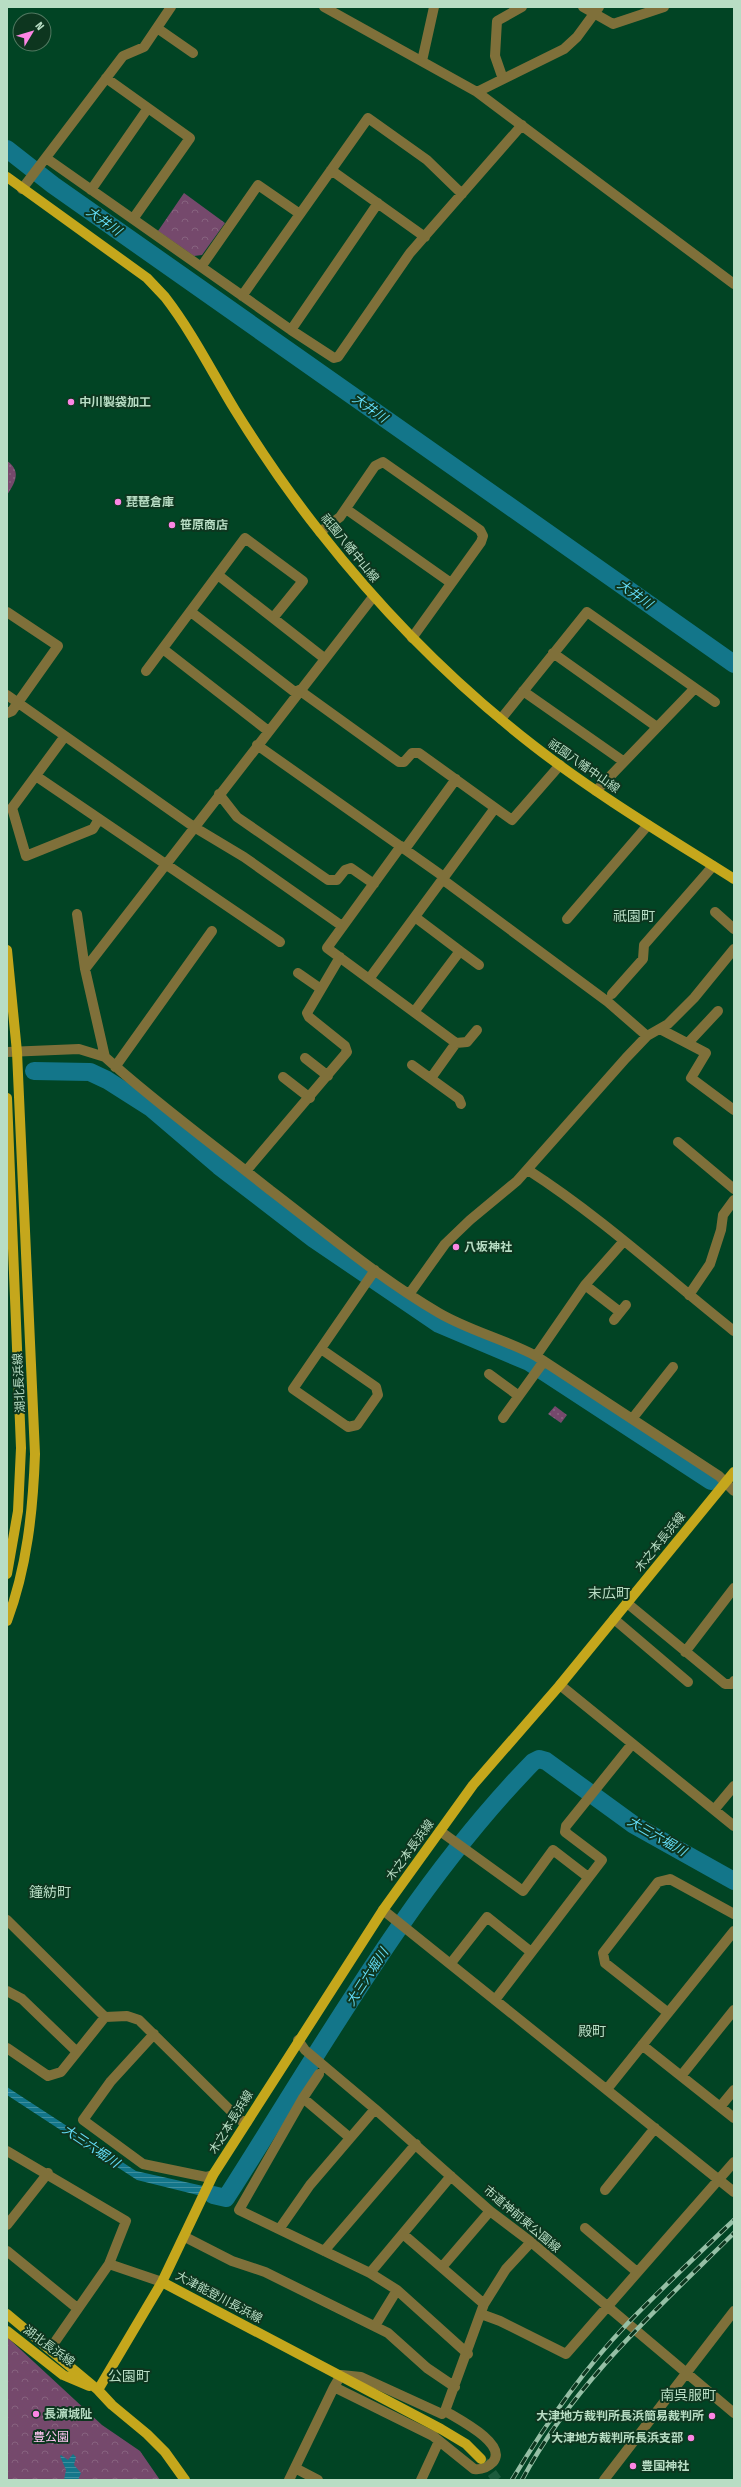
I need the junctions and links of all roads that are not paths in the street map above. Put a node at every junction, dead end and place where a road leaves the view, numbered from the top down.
1 (172, 7) edge
2 (324, 7) edge
3 (434, 7) edge
4 (504, 7) edge
5 (522, 7) edge
6 (583, 7) edge
7 (664, 7) edge
8 (597, 11) edge
9 (497, 21) junction
10 (157, 28) junction
11 (193, 53) dead end
12 (422, 61) junction
13 (106, 78) junction
14 (503, 78) junction
15 (477, 92) junction
16 (148, 108) junction
17 (522, 125) junction
18 (43, 162) junction
19 (331, 170) junction
20 (7, 178) edge
21 (22, 189) junction
22 (91, 190) junction
23 (462, 194) junction
24 (378, 204) junction
25 (300, 214) junction
26 (133, 219) junction
27 (425, 237) junction
28 (201, 267) junction
29 (734, 284) edge
30 (242, 296) junction
31 (291, 330) junction
32 (346, 509) junction
33 (320, 532) junction
34 (218, 575) junction
35 (451, 583) junction
36 (373, 596) junction
37 (7, 612) edge
38 (191, 612) junction
39 (273, 618) junction
40 (412, 638) junction
41 (163, 649) junction
42 (553, 653) junction
43 (324, 658) junction
44 (146, 671) dead end
45 (695, 688) junction
46 (523, 691) junction
47 (298, 692) junction
48 (7, 695) edge
49 (715, 702) dead end
50 (18, 703) junction
51 (7, 713) edge
52 (501, 719) junction
53 (657, 727) junction
54 (267, 730) junction
55 (65, 736) junction
56 (257, 745) junction
57 (623, 761) junction
58 (560, 766) junction
59 (36, 776) junction
60 (456, 779) junction
61 (596, 791) junction
62 (219, 794) junction
63 (495, 808) junction
64 (99, 818) junction
65 (648, 825) junction
66 (194, 827) junction
67 (403, 848) junction
68 (165, 865) junction
69 (713, 866) junction
70 (443, 878) junction
71 (734, 879) edge
72 (374, 884) junction
73 (715, 912) dead end
74 (76, 914) dead end
75 (415, 917) junction
76 (568, 919) dead end
77 (342, 926) junction
78 (734, 928) edge
79 (212, 931) dead end
80 (280, 942) dead end
81 (734, 949) edge
82 (7, 950) edge
83 (460, 951) junction
84 (340, 958) junction
85 (479, 965) dead end
86 (85, 969) junction
87 (298, 973) dead end
88 (369, 979) junction
89 (321, 989) junction
90 (612, 994) dead end
91 (718, 1011) dead end
92 (414, 1012) junction
93 (660, 1029) junction
94 (477, 1030) dead end
95 (647, 1036) junction
96 (456, 1043) junction
97 (688, 1043) junction
98 (12, 1052) edge
99 (105, 1057) junction
100 (306, 1058) dead end
101 (412, 1065) dead end
102 (115, 1067) junction
103 (328, 1076) junction
104 (283, 1077) dead end
105 (430, 1078) junction
106 (7, 1098) edge
107 (310, 1098) junction
108 (461, 1104) dead end
109 (734, 1110) edge
110 (678, 1142) dead end
111 (528, 1170) junction
112 (246, 1171) junction
113 (734, 1189) edge
114 (734, 1200) edge
115 (623, 1242) junction
116 (372, 1275) junction
117 (585, 1285) junction
118 (410, 1293) junction
119 (689, 1295) junction
120 (620, 1312) dead end
121 (734, 1331) edge
122 (321, 1348) junction
123 (539, 1363) junction
124 (673, 1368) dead end
125 (489, 1374) dead end
126 (519, 1396) junction
127 (503, 1418) dead end
128 (632, 1419) junction
129 (734, 1472) edge
130 (726, 1483) junction
131 (734, 1491) edge
132 (7, 1574) edge
133 (734, 1588) edge
134 (627, 1603) junction
135 (614, 1619) junction
136 (7, 1621) edge
137 (685, 1652) junction
138 (734, 1681) edge
139 (688, 1682) dead end
140 (560, 1685) junction
141 (632, 1744) junction
142 (734, 1786) edge
143 (714, 1810) junction
144 (734, 1826) edge
145 (440, 1831) junction
146 (588, 1877) junction
147 (383, 1910) junction
148 (734, 1914) edge
149 (7, 1920) edge
150 (734, 1931) edge
151 (531, 1952) junction
152 (451, 1963) junction
153 (7, 1991) edge
154 (495, 2000) junction
155 (734, 2010) edge
156 (667, 2012) junction
157 (105, 2017) junction
158 (154, 2034) junction
159 (298, 2040) junction
160 (642, 2045) junction
161 (7, 2048) edge
162 (77, 2052) junction
163 (319, 2074) dead end
164 (681, 2076) junction
165 (606, 2089) junction
166 (734, 2090) edge
167 (303, 2098) junction
168 (720, 2107) junction
169 (375, 2108) junction
170 (734, 2118) edge
171 (247, 2122) junction
172 (655, 2128) junction
173 (350, 2137) junction
174 (416, 2144) junction
175 (7, 2151) edge
176 (734, 2162) edge
177 (48, 2173) junction
178 (451, 2176) junction
179 (212, 2177) junction
180 (720, 2180) junction
181 (605, 2190) dead end
182 (734, 2192) edge
183 (490, 2211) junction
184 (8, 2220) edge
185 (280, 2228) junction
186 (585, 2228) dead end
187 (403, 2234) junction
188 (184, 2237) junction
189 (531, 2242) junction
190 (7, 2251) edge
191 (324, 2251) junction
192 (109, 2264) junction
193 (442, 2267) junction
194 (637, 2272) junction
195 (370, 2273) junction
196 (162, 2282) junction
197 (397, 2290) junction
198 (607, 2307) junction
199 (77, 2308) junction
200 (483, 2309) junction
201 (734, 2311) edge
202 (7, 2314) edge
203 (374, 2326) junction
204 (7, 2331) edge
205 (50, 2349) junction
206 (468, 2354) junction
207 (686, 2374) junction
208 (341, 2375) junction
209 (334, 2387) junction
210 (455, 2387) junction
211 (98, 2390) junction
212 (445, 2412) junction
213 (734, 2413) edge
214 (439, 2441) junction
215 (481, 2459) tunnel mouth
216 (295, 2468) junction
217 (185, 2480) edge
218 (289, 2480) edge
219 (318, 2480) edge
220 (421, 2480) edge
221 (604, 2480) edge

1 - 10 street
2 - 12 street
3 - 12 street
4 - 9 street
5 - 9 street
6 - 8 street
7 - 8 street
8 - 14 street
9 - 14 street
10 - 11 street
10 - 13 street
12 - 15 street
13 - 16 street
13 - 18 street
14 - 15 street
15 - 17 street
16 - 22 street
16 - 26 street
17 - 23 street
17 - 29 street
18 - 21 street
18 - 22 street
19 - 23 street
19 - 24 street
19 - 25 street
20 - 21 main road, 祇園八幡中山線
21 - 33 main road, 祇園八幡中山線
22 - 26 street
23 - 27 street
24 - 27 street
24 - 31 street
25 - 28 street
25 - 30 street
26 - 28 street
27 - 31 street
28 - 30 street
30 - 31 street
32 - 33 street
32 - 35 street
32 - 35 street
33 - 36 main road, 祇園八幡中山線
34 - 38 street
34 - 39 street
34 - 39 street
35 - 40 street
36 - 40 main road, 祇園八幡中山線
36 - 43 street
37 - 50 street
38 - 41 street
38 - 47 street
39 - 43 street
40 - 52 main road, 祇園八幡中山線
41 - 44 street
41 - 54 street
42 - 45 street
42 - 46 street
42 - 53 street
43 - 47 street
45 - 49 street
45 - 53 street
46 - 52 street
46 - 57 street
47 - 54 street
47 - 60 street
48 - 50 street
50 - 51 street
50 - 55 street
52 - 58 main road, 祇園八幡中山線
53 - 57 street
54 - 56 street
55 - 59 street
55 - 66 street
56 - 62 street
56 - 67 street
57 - 61 street
58 - 61 main road, 祇園八幡中山線
58 - 63 street
59 - 64 street
59 - 64 street
60 - 63 street
60 - 67 street
61 - 65 main road, 祇園八幡中山線
62 - 66 street
62 - 72 street
63 - 70 street
64 - 68 street
65 - 69 main road, 祇園八幡中山線
65 - 76 street
66 - 68 street
66 - 77 street
67 - 70 street
67 - 72 street
68 - 80 street
68 - 86 street
69 - 71 main road, 祇園八幡中山線
69 - 90 street
70 - 75 street
70 - 95 street
72 - 77 street
73 - 78 street
74 - 86 street
75 - 83 street
75 - 88 street
77 - 84 street
79 - 102 street
81 - 93 street
82 - 98 main road, 湖北長浜線
83 - 85 street
83 - 92 street
84 - 88 street
84 - 89 street
86 - 99 street
87 - 89 street
88 - 92 street
89 - 103 street
91 - 97 street
92 - 96 street
93 - 95 street
93 - 97 street
94 - 96 street
95 - 111 street
96 - 105 street
97 - 109 street
98 - 99 street
98 - 136 main road, 湖北長浜線
99 - 102 street
100 - 103 street
101 - 105 street
102 - 112 street
103 - 107 street
104 - 107 street
105 - 108 street
106 - 132 main road, 湖北長浜線
107 - 112 street
110 - 113 street
111 - 115 street
111 - 118 street
112 - 116 street
114 - 119 street
115 - 117 street
115 - 119 street
116 - 118 street
116 - 122 street
117 - 120 street
117 - 123 street
118 - 123 street
119 - 121 street
122 - 122 street
123 - 126 street
123 - 128 street
124 - 128 street
125 - 126 street
126 - 127 street
128 - 130 street
129 - 130 main road, 木之本長浜線
130 - 131 street
130 - 134 main road, 木之本長浜線
133 - 137 street
134 - 135 main road, 木之本長浜線
134 - 137 street
135 - 139 street
135 - 140 main road, 木之本長浜線
137 - 138 street
140 - 141 street
140 - 145 main road, 木之本長浜線
141 - 143 street
141 - 146 street
142 - 143 street
143 - 144 street
145 - 146 street
145 - 147 main road, 木之本長浜線
146 - 151 street
147 - 152 street
147 - 159 main road, 木之本長浜線
148 - 156 street
149 - 157 street
150 - 156 street
151 - 152 street
151 - 154 street
152 - 154 street
153 - 162 street
154 - 165 street
155 - 164 street
156 - 160 street
157 - 158 street
157 - 162 street
158 - 171 street
158 - 179 street
159 - 169 street, 市道神前東公園線
159 - 171 main road, 木之本長浜線
160 - 164 street
160 - 165 street
161 - 162 street
163 - 167 street
164 - 168 street
165 - 172 street
166 - 168 street
167 - 173 street
167 - 185 street
168 - 170 street
169 - 173 street
169 - 174 street, 市道神前東公園線
171 - 179 main road, 木之本長浜線
172 - 180 street
172 - 181 street
173 - 185 street
174 - 178 street, 市道神前東公園線
174 - 191 street
175 - 177 street
176 - 180 street
177 - 184 street
177 - 192 street
178 - 183 street, 市道神前東公園線
178 - 187 street
179 - 188 main road, 木之本長浜線
180 - 182 street
180 - 194 street
183 - 189 street, 市道神前東公園線
183 - 193 street
185 - 191 street
186 - 194 street
187 - 193 street
187 - 195 street
188 - 196 main road, 木之本長浜線
188 - 203 street
189 - 198 street, 市道神前東公園線
189 - 200 street
190 - 199 street
191 - 195 street
192 - 196 street
192 - 199 street
193 - 200 street
194 - 198 street
195 - 197 street
196 - 208 main road, 大津能登川長浜線
196 - 211 main road, 大津能登川長浜線
197 - 203 street
197 - 206 street
198 - 200 street
198 - 207 street, 市道神前東公園線
199 - 205 street
200 - 206 street
201 - 207 street
202 - 205 main road, 湖北長浜線
203 - 210 street
204 - 211 main road, 湖北長浜線
205 - 211 main road, 湖北長浜線
206 - 210 street
207 - 213 street, 市道神前東公園線
207 - 221 street
208 - 209 street
208 - 212 street
208 - 215 main road, 大津能登川長浜線
209 - 214 street
209 - 216 street
210 - 212 street
211 - 217 main road
212 - 214 street
214 - 220 street
216 - 218 street
216 - 219 street

